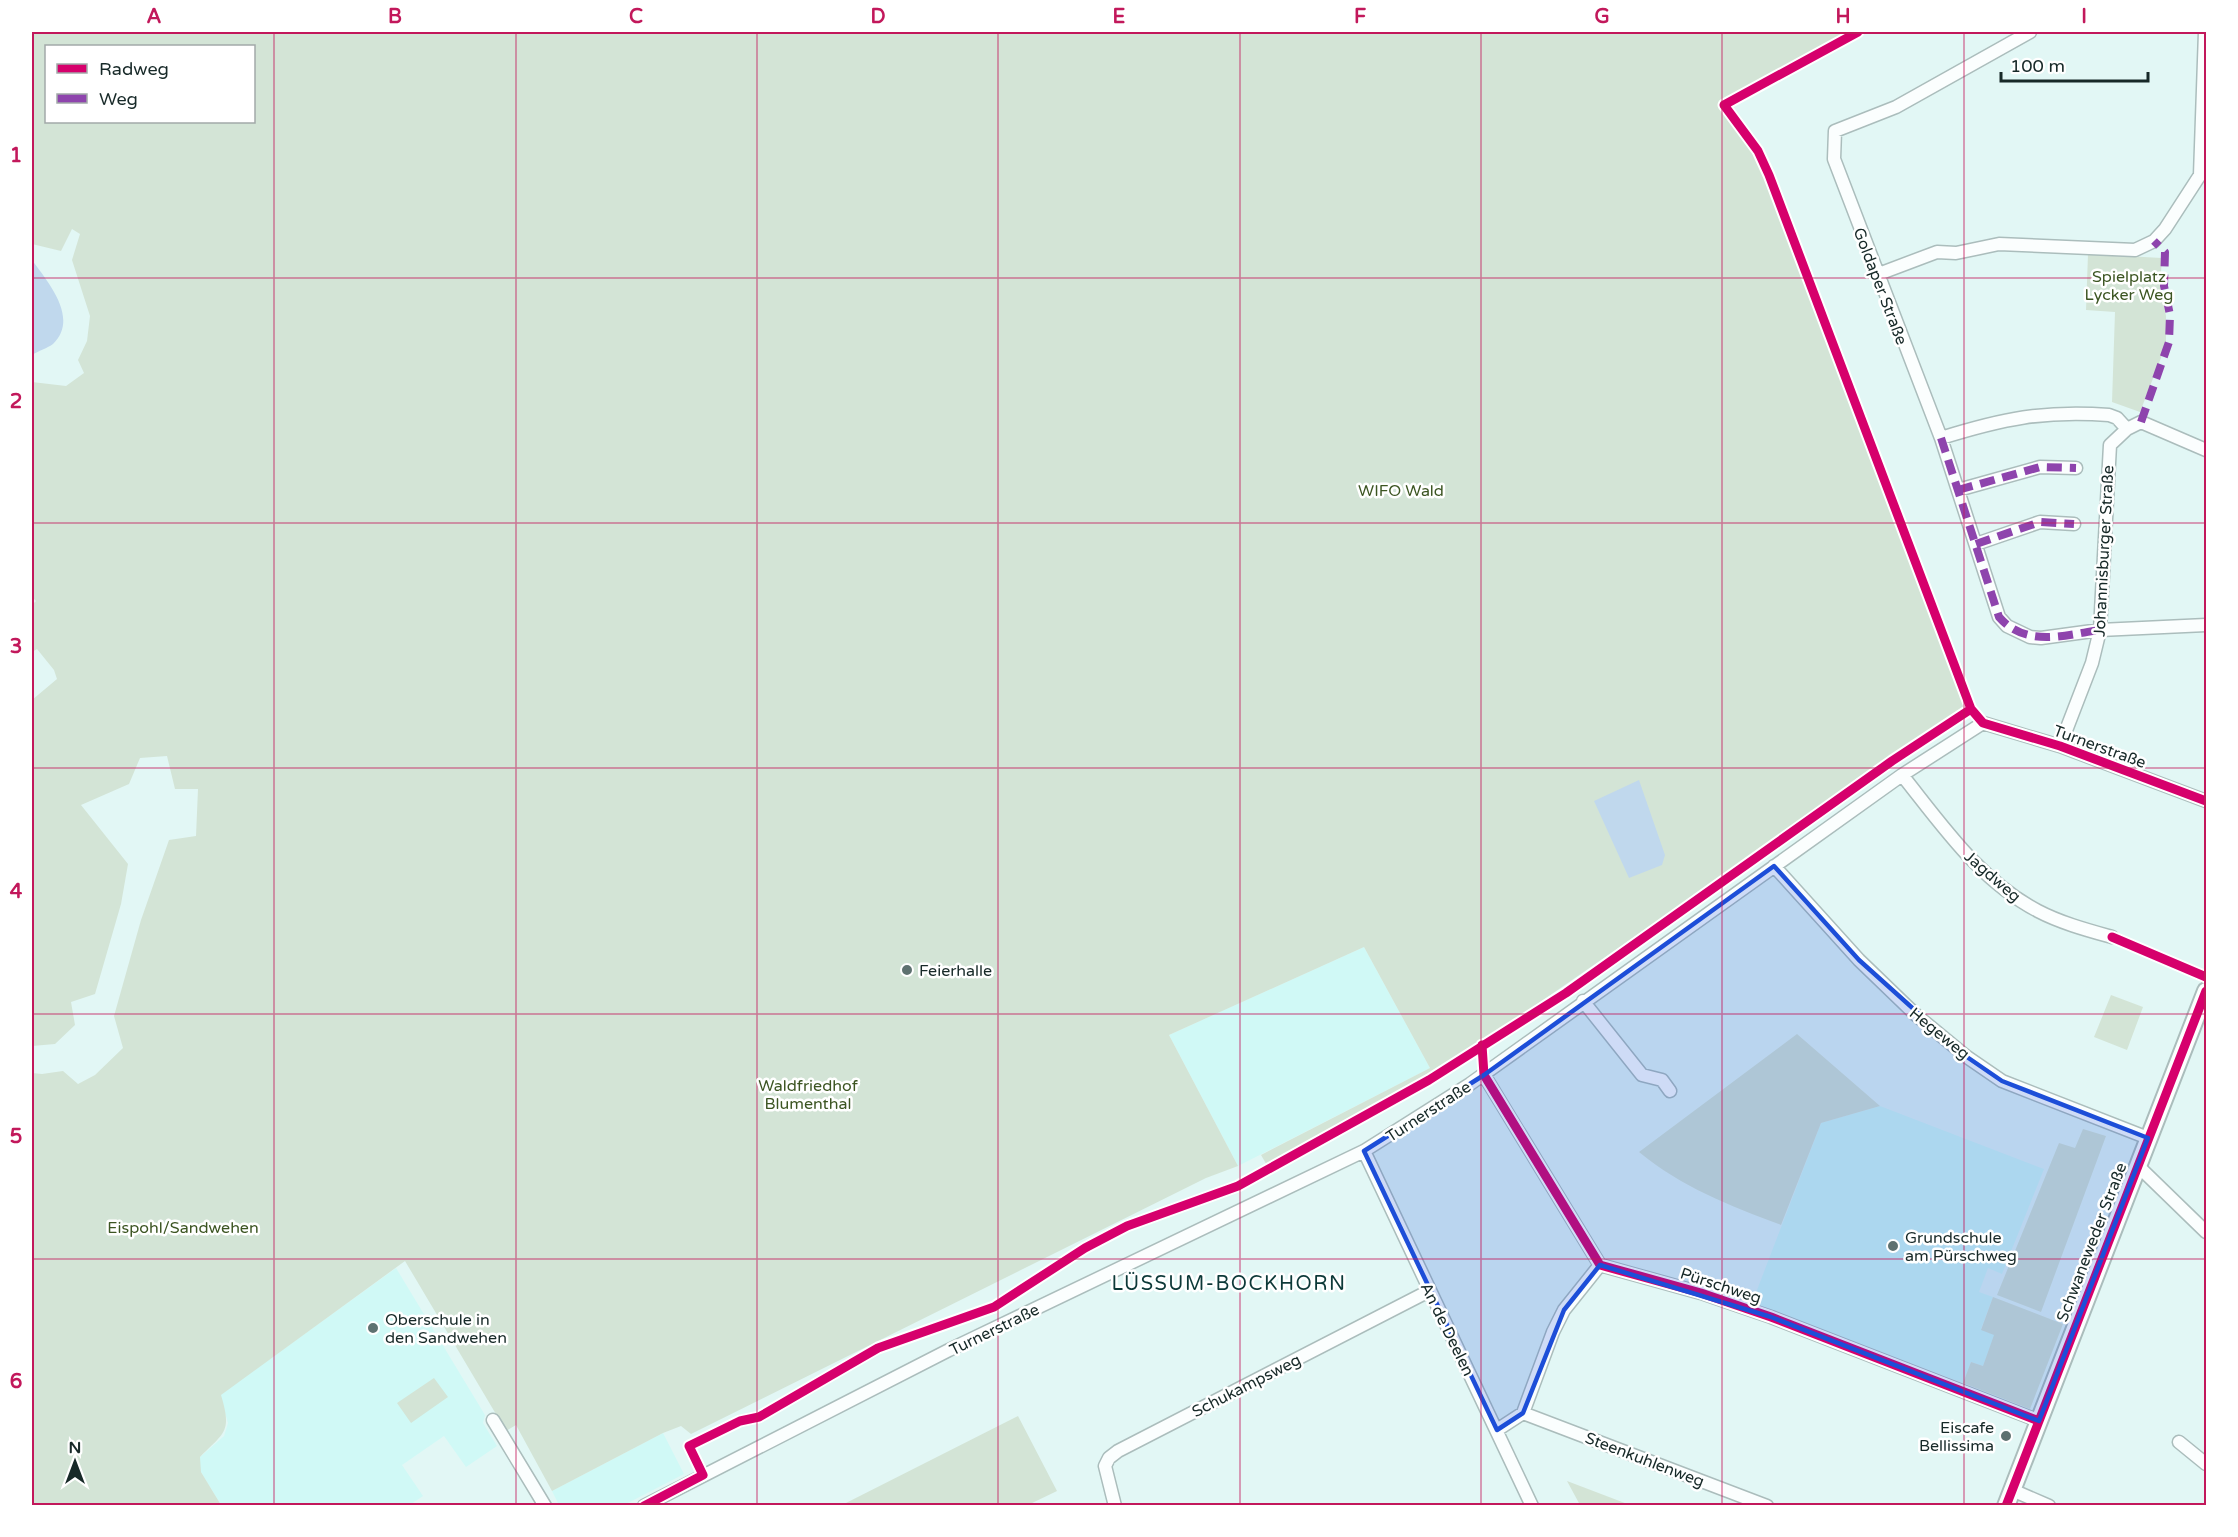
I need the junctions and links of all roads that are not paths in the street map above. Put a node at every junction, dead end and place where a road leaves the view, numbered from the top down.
1 (2030, 32) edge
2 (2205, 32) edge
3 (1876, 275) junction
4 (2127, 429) junction
5 (1941, 438) junction
6 (2206, 450) edge
7 (2076, 468) dead end
8 (1958, 490) junction
9 (2074, 524) dead end
10 (1977, 544) junction
11 (2206, 625) edge
12 (2100, 630) junction
13 (2061, 746) junction
14 (1902, 775) junction
15 (2206, 801) edge
16 (1774, 866) junction
17 (2112, 938) dead end
18 (2206, 991) edge
19 (1583, 1001) junction
20 (1484, 1075) junction
21 (1670, 1091) dead end
22 (2148, 1138) junction
23 (1364, 1151) junction
24 (2138, 1165) junction
25 (2206, 1232) edge
26 (1600, 1265) junction
27 (1429, 1291) junction
28 (1523, 1413) junction
29 (493, 1420) dead end
30 (2039, 1421) junction
31 (1497, 1430) junction
32 (2179, 1442) dead end
33 (2206, 1464) edge
34 (2009, 1498) edge
35 (545, 1506) edge
36 (644, 1506) edge
37 (1115, 1506) edge
38 (1532, 1506) edge
39 (1767, 1506) edge
40 (2049, 1506) edge

1 - 3 street, Goldaper Straße
2 - 3 street
3 - 5 street, Goldaper Straße
4 - 5 street
4 - 6 street
4 - 12 street, Johannisburger Straße
5 - 8 street, Goldaper Straße
7 - 8 street
8 - 10 street, Goldaper Straße
9 - 10 street
10 - 12 street, Goldaper Straße
11 - 12 street
12 - 13 street, Johannisburger Straße
13 - 14 street, Turnerstraße
13 - 15 street, Turnerstraße
14 - 16 street, Turnerstraße
14 - 17 street, Jagdweg
16 - 19 street, Turnerstraße
16 - 22 street, Hegeweg
18 - 22 main road, Schwaneweder Straße
19 - 20 street, Turnerstraße
19 - 21 street
20 - 23 street, Turnerstraße
20 - 26 street
22 - 24 main road, Schwaneweder Straße
23 - 27 street, An de Deelen
23 - 36 street, Turnerstraße
24 - 25 street
24 - 30 main road, Schwaneweder Straße
26 - 28 street
26 - 30 street, Pürschweg
27 - 31 street, An de Deelen
27 - 37 street, Schukampsweg
28 - 31 street
28 - 39 street, Steenkuhlenweg
29 - 35 street
30 - 34 main road, Schwaneweder Straße
31 - 38 street, An de Deelen
32 - 33 street
34 - 40 street

